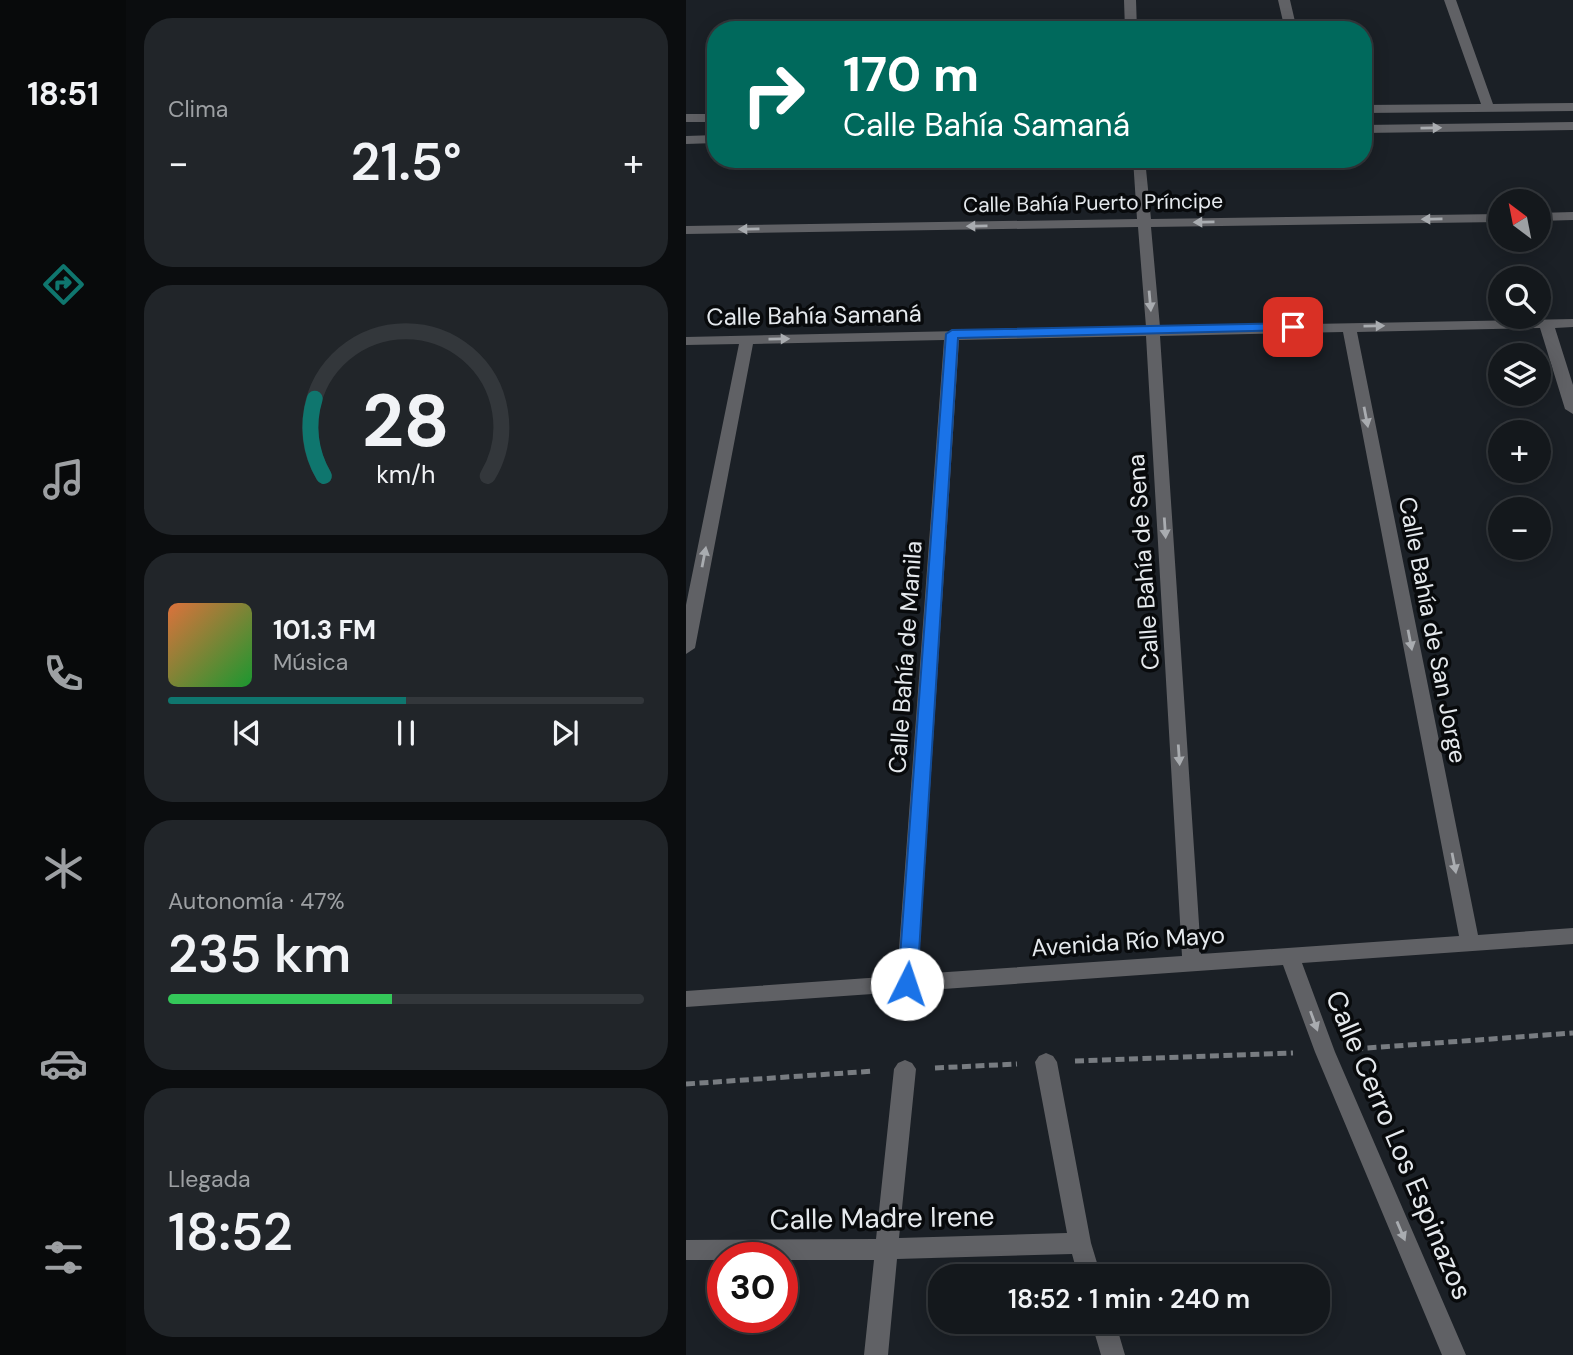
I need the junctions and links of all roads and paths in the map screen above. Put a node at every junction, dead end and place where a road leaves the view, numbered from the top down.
1 (1130, 0) edge
2 (1284, 0) edge
3 (1450, 0) edge
4 (1131, 21) edge
5 (1289, 21) edge
6 (1573, 107) edge
7 (1488, 108) junction
8 (1372, 109) edge
9 (686, 118) edge
10 (707, 118) edge
11 (1573, 126) edge
12 (1372, 129) edge
13 (707, 139) edge
14 (686, 140) edge
15 (1140, 168) edge
16 (1573, 216) edge
17 (1551, 217) edge
18 (1488, 218) edge
19 (1143, 223) junction
20 (686, 230) edge
21 (1551, 323) edge
22 (1573, 323) edge
23 (1488, 324) edge
24 (1349, 326) junction
25 (1548, 329) edge
26 (1153, 331) junction
27 (952, 334) junction
28 (747, 339) junction
29 (686, 341) edge
30 (1573, 409) edge
31 (686, 648) edge
32 (1573, 936) edge
33 (1470, 944) junction
34 (1290, 957) junction
35 (1192, 963) junction
36 (907, 984) junction
37 (686, 999) edge
38 (1573, 1033) edge
39 (1325, 1052) junction
40 (1046, 1062) junction
41 (905, 1069) junction
42 (686, 1084) edge
43 (1080, 1243) junction
44 (886, 1249) junction
45 (686, 1250) edge
46 (1086, 1264) edge
47 (1107, 1334) edge
48 (876, 1355) edge
49 (1113, 1355) edge
50 (1454, 1355) edge

1 - 4 street
2 - 5 street
3 - 7 street
6 - 7 street
7 - 8 street
9 - 10 street
12 -> 11 street
13 - 14 street
15 - 19 street, Calle Bahía de Sena
16 - 17 street
18 -> 19 street, Calle Bahía Puerto Príncipe
19 -> 20 street, Calle Bahía Puerto Príncipe
19 -> 26 street, Calle Bahía de Sena
21 - 22 street, Calle Bahía Samaná
24 -> 23 street, Calle Bahía Samaná
24 - 26 street, Calle Bahía Samaná
24 -> 33 street, Calle Bahía de San Jorge
25 - 30 street
26 - 27 street, Calle Bahía Samaná
26 -> 35 street, Calle Bahía de Sena
28 -> 27 street, Calle Bahía Samaná
27 - 36 street, Calle Bahía de Manila
28 - 29 street, Calle Bahía Samaná
31 -> 28 street
32 - 33 street, Avenida Río Mayo
33 - 34 street, Avenida Río Mayo
34 - 35 street, Avenida Río Mayo
34 -> 39 street, Calle Cerro Los Espinazos
35 - 36 street, Avenida Río Mayo
36 - 37 street, Avenida Río Mayo
38 - 39 path
39 - 40 path
39 -> 50 street, Calle Cerro Los Espinazos
40 - 41 path
40 - 43 street
41 - 42 path
41 - 44 street
43 - 44 street, Calle Madre Irene
43 - 46 street
44 - 45 street, Calle Madre Irene
44 - 48 street
47 - 49 street

